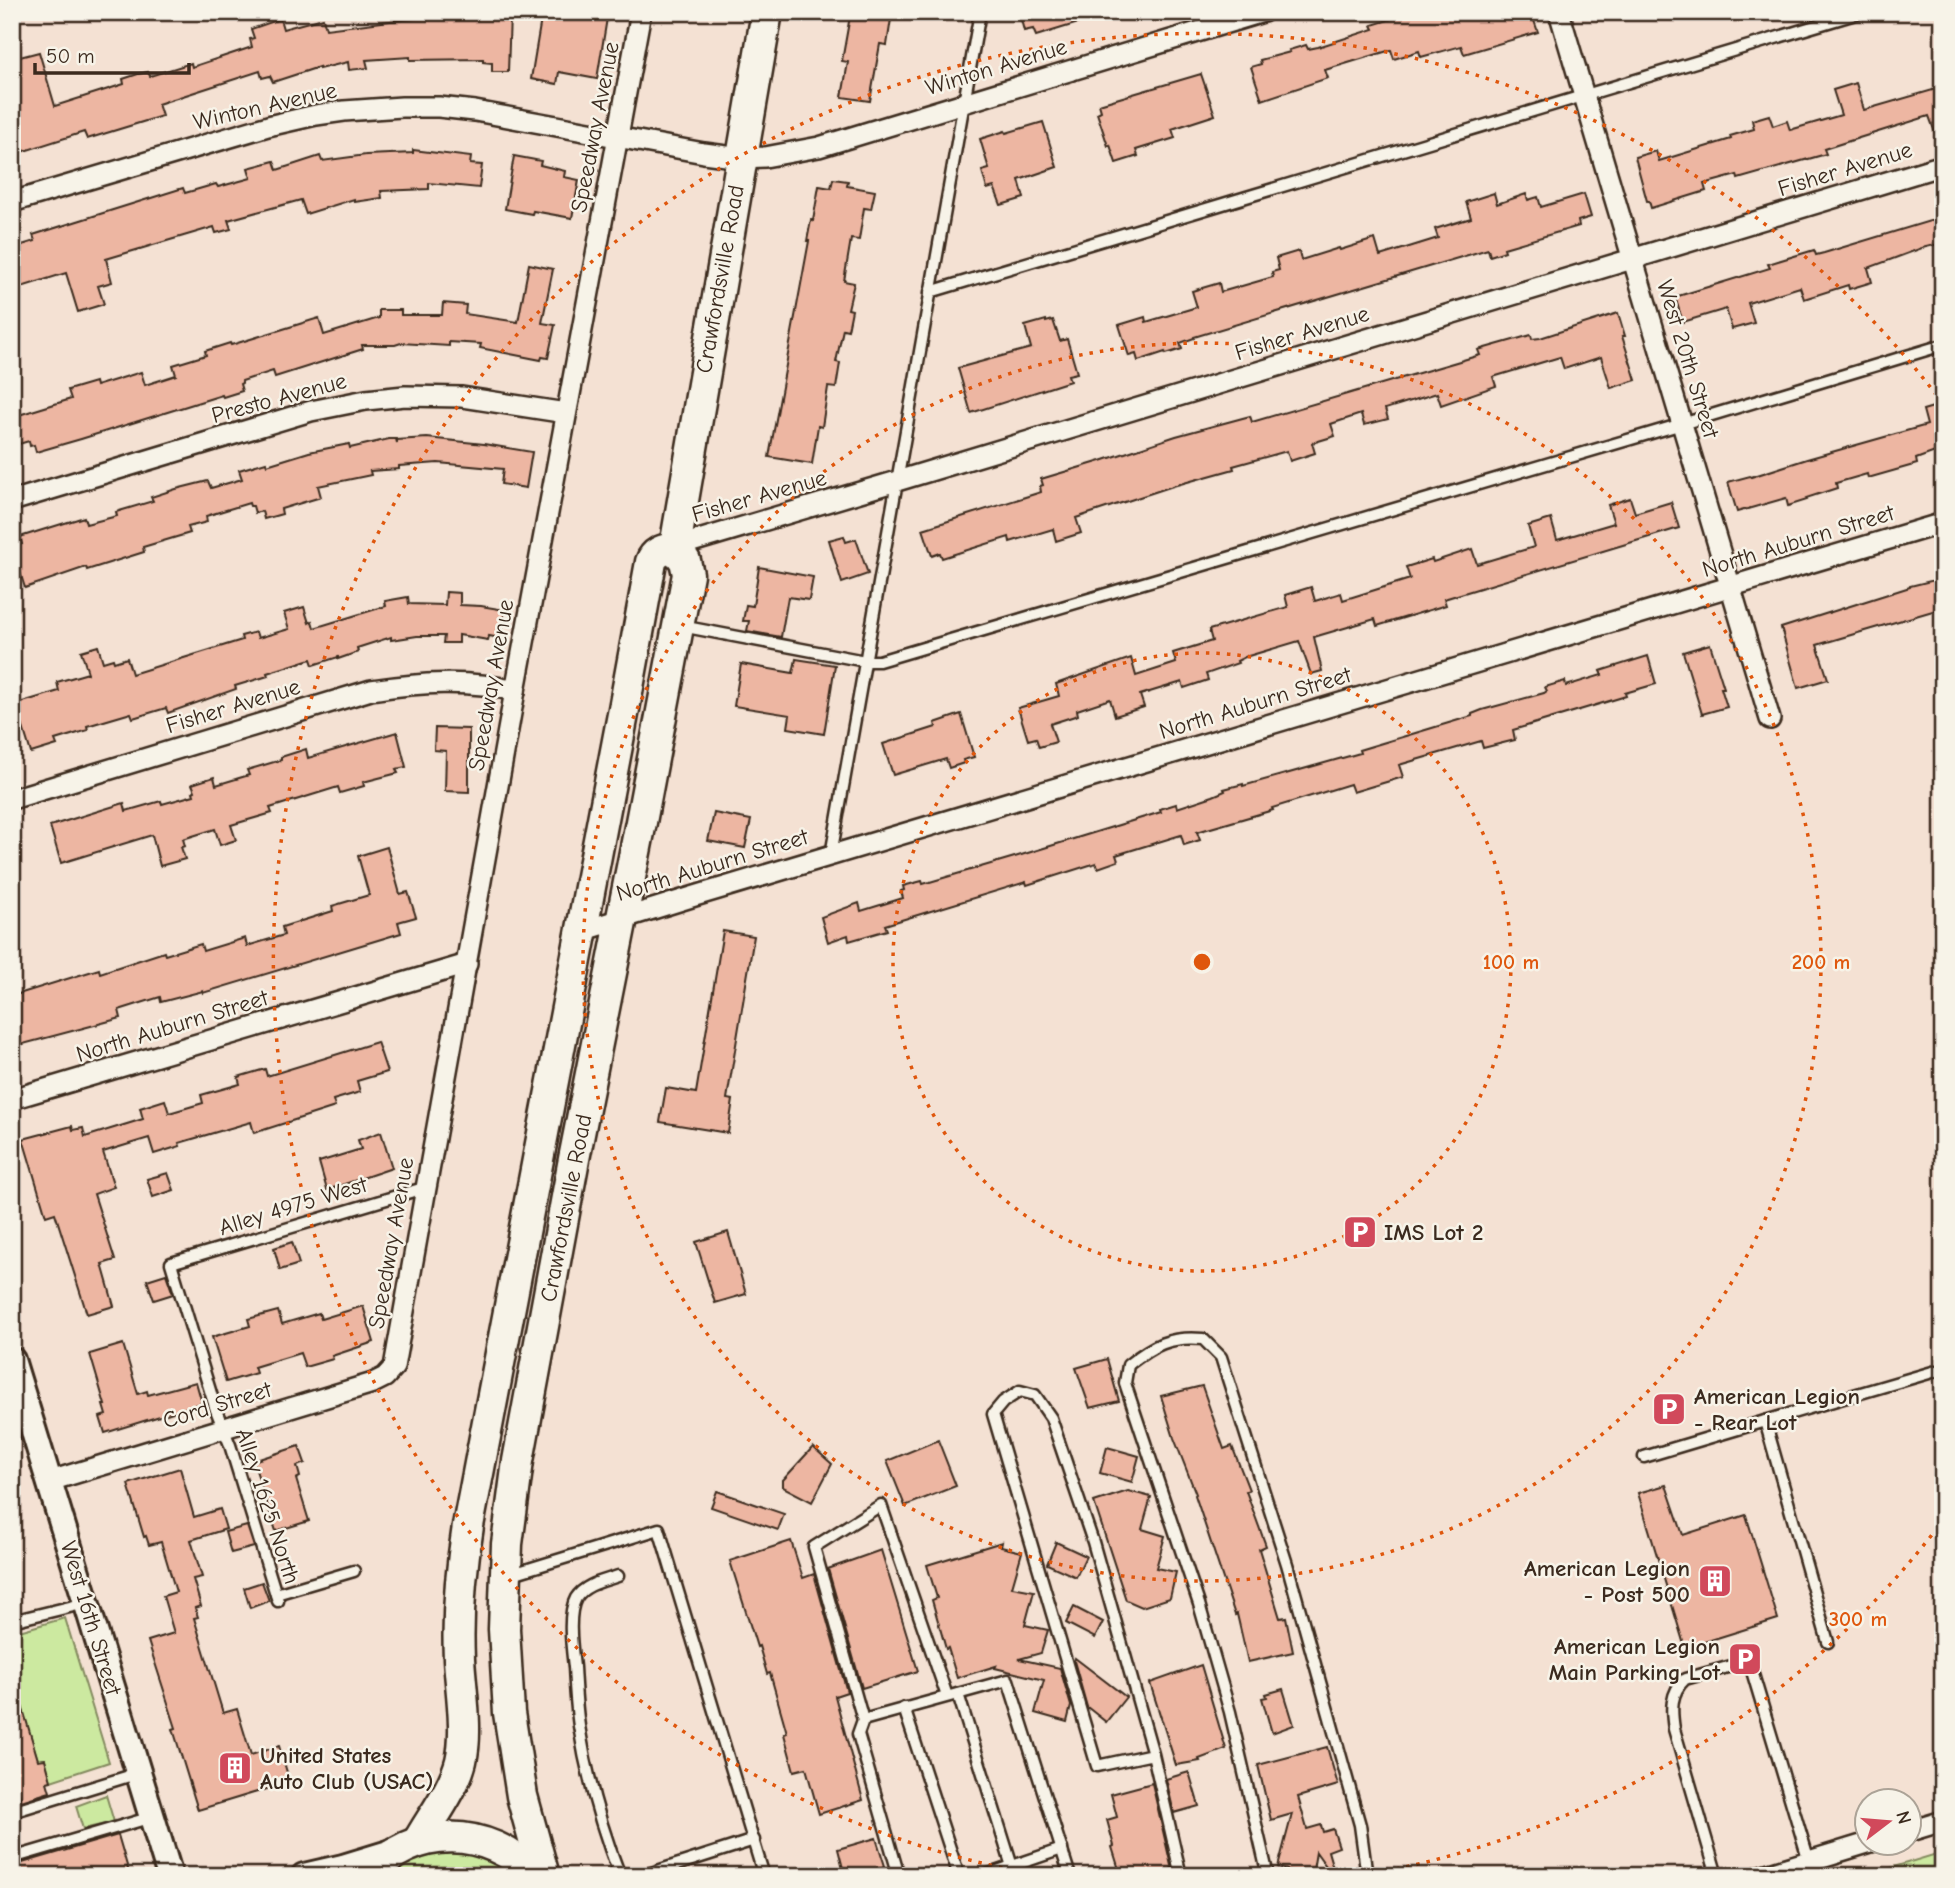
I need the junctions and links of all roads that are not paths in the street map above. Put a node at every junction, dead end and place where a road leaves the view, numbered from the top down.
1 (641, 12) edge
2 (767, 12) edge
3 (980, 12) edge
4 (1263, 12) edge
5 (1559, 12) edge
6 (1863, 12) edge
7 (1584, 96) junction
8 (963, 103) junction
9 (619, 136) junction
10 (741, 158) junction
11 (1943, 165) edge
12 (12, 202) edge
13 (1632, 258) junction
14 (930, 292) junction
15 (1943, 345) edge
16 (566, 414) junction
17 (1682, 424) junction
18 (897, 481) junction
19 (12, 501) edge
20 (1943, 523) edge
21 (675, 547) junction
22 (1730, 587) junction
23 (677, 625) junction
24 (865, 662) junction
25 (515, 691) junction
26 (1770, 719) dead end
27 (12, 799) edge
28 (831, 855) junction
29 (623, 917) junction
30 (582, 931) junction
31 (467, 964) junction
32 (12, 1099) edge
33 (426, 1187) junction
34 (171, 1263) joint
35 (12, 1360) edge
36 (394, 1367) joint
37 (1936, 1371) dead end
38 (1765, 1421) junction
39 (223, 1428) junction
40 (1644, 1457) dead end
41 (50, 1482) junction
42 (354, 1571) dead end
43 (618, 1576) dead end
44 (505, 1577) junction
45 (87, 1602) junction
46 (12, 1619) edge
47 (1828, 1642) dead end
48 (958, 1694) junction
49 (947, 1696) junction
50 (904, 1708) junction
51 (863, 1720) junction
52 (1153, 1754) junction
53 (139, 1773) junction
54 (12, 1812) edge
55 (152, 1816) junction
56 (1943, 1821) edge
57 (1924, 1827) edge
58 (754, 1840) junction
59 (410, 1845) junction
60 (1854, 1848) edge
61 (1062, 1849) junction
62 (12, 1858) edge
63 (1809, 1861) junction
64 (1014, 1871) edge
65 (170, 1876) edge
66 (304, 1876) edge
67 (368, 1876) edge
68 (535, 1876) edge
69 (544, 1876) edge
70 (620, 1876) edge
71 (642, 1876) edge
72 (764, 1876) edge
73 (899, 1876) edge
74 (959, 1876) edge
75 (983, 1876) edge
76 (1070, 1876) edge
77 (1181, 1876) edge
78 (1268, 1876) edge
79 (1367, 1876) edge
80 (1717, 1876) edge
81 (1760, 1876) edge

1 - 9 street, Speedway Avenue
2 - 10 main road, Crawfordsville Road
3 - 8 lane
4 - 8 street, Winton Avenue
5 - 7 street, West 20th Street
6 - 7 lane
7 - 13 street, West 20th Street
7 - 14 lane
8 - 10 street, Winton Avenue
8 - 14 lane
9 - 10 street, Winton Avenue
9 - 12 street, Winton Avenue
9 - 16 street, Speedway Avenue
10 - 21 main road, Crawfordsville Road
11 - 13 street, Fisher Avenue
13 - 17 street, West 20th Street
13 - 18 street, Fisher Avenue
14 - 18 lane
15 - 17 lane
16 - 19 street, Presto Avenue
16 - 25 street, Speedway Avenue
17 - 22 street, West 20th Street
17 - 24 lane
18 - 21 street, Fisher Avenue
18 - 24 lane
20 - 22 street, North Auburn Street
21 - 23 main road, Crawfordsville Road
21 - 30 main road, Crawfordsville Road
22 - 26 street, West 20th Street
22 - 28 street, North Auburn Street
23 - 24 lane
23 - 29 main road, Crawfordsville Road
24 - 28 lane
25 - 27 street, Fisher Avenue
25 - 31 street, Speedway Avenue
28 - 29 street, North Auburn Street
29 - 30 street, North Auburn Street
29 - 44 main road, Crawfordsville Road
30 - 59 main road, Crawfordsville Road
31 - 32 street, North Auburn Street
31 - 33 street, Speedway Avenue
33 - 34 lane, Alley 4975 West
33 - 36 street, Speedway Avenue
34 - 39 lane, Alley 1625 North
35 - 41 street, West 16th Street
36 - 39 street, Cord Street
37 - 38 lane
38 - 40 lane
38 - 47 lane
39 - 41 street, Cord Street
39 - 42 lane, Alley 1625 North
41 - 45 street, West 16th Street
43 - 70 lane
44 - 58 lane
44 - 69 main road, Crawfordsville Road
45 - 46 lane
45 - 53 street, West 16th Street
48 - 49 lane
48 - 61 lane
48 - 64 lane
49 - 50 lane
49 - 51 lane
50 - 51 lane
50 - 74 lane
51 - 73 lane
52 - 52 lane
52 - 77 lane
53 - 54 lane
53 - 55 street, West 16th Street
55 - 62 lane
55 - 65 street, West 16th Street
56 - 57 street
58 - 71 lane
58 - 72 lane
59 - 66 street
59 - 67 main road
59 - 68 main road
60 - 63 street
61 - 64 lane
61 - 76 lane
63 - 80 lane
63 - 81 street
64 - 75 lane
78 - 79 lane

